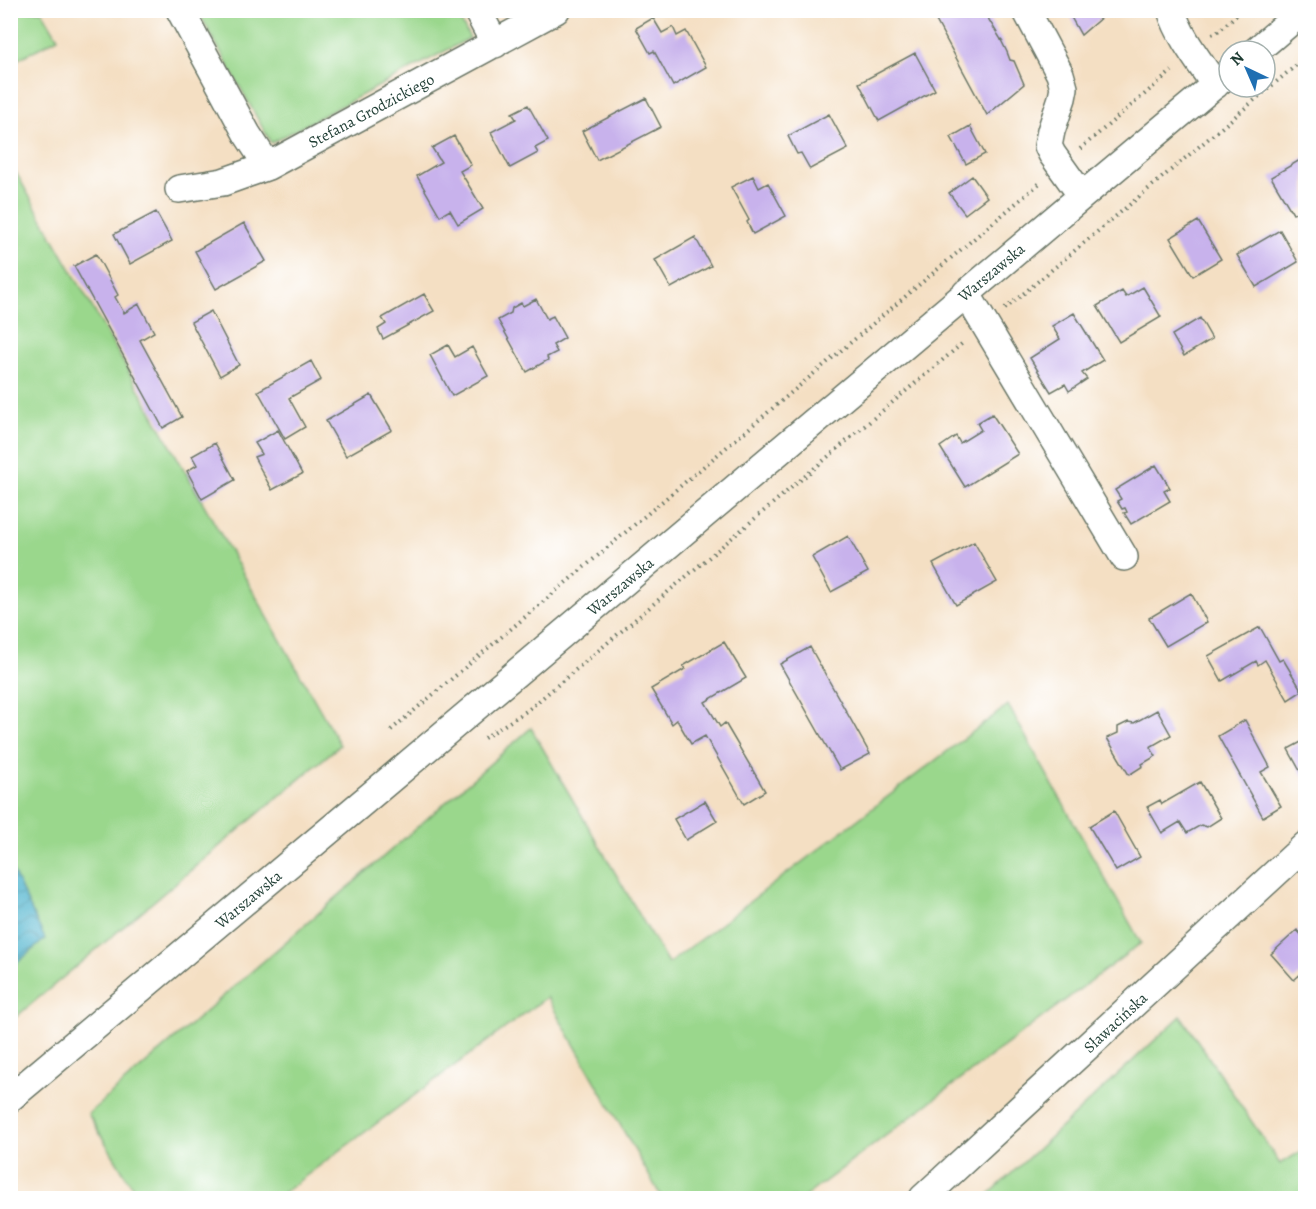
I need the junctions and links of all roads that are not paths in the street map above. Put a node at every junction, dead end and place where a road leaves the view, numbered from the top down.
1 (180, 10) edge
2 (477, 10) edge
3 (556, 10) edge
4 (1026, 10) edge
5 (1171, 10) edge
6 (1305, 10) edge
7 (1270, 39) edge
8 (495, 44) junction
9 (1217, 74) edge
10 (1217, 83) edge
11 (268, 165) junction
12 (179, 189) dead end
13 (1082, 196) junction
14 (966, 293) junction
15 (1124, 557) dead end
16 (1305, 845) edge
17 (10, 1098) edge
18 (923, 1198) edge

1 - 11 street
2 - 8 street
3 - 8 street, Stefana Grodzickiego
4 - 13 street
5 - 9 street
6 - 7 street
8 - 11 street, Stefana Grodzickiego
10 - 13 street, Warszawska
11 - 12 street, Stefana Grodzickiego
13 - 14 street, Warszawska
14 - 15 street
14 - 17 street, Warszawska
16 - 18 street, Sławacińska

